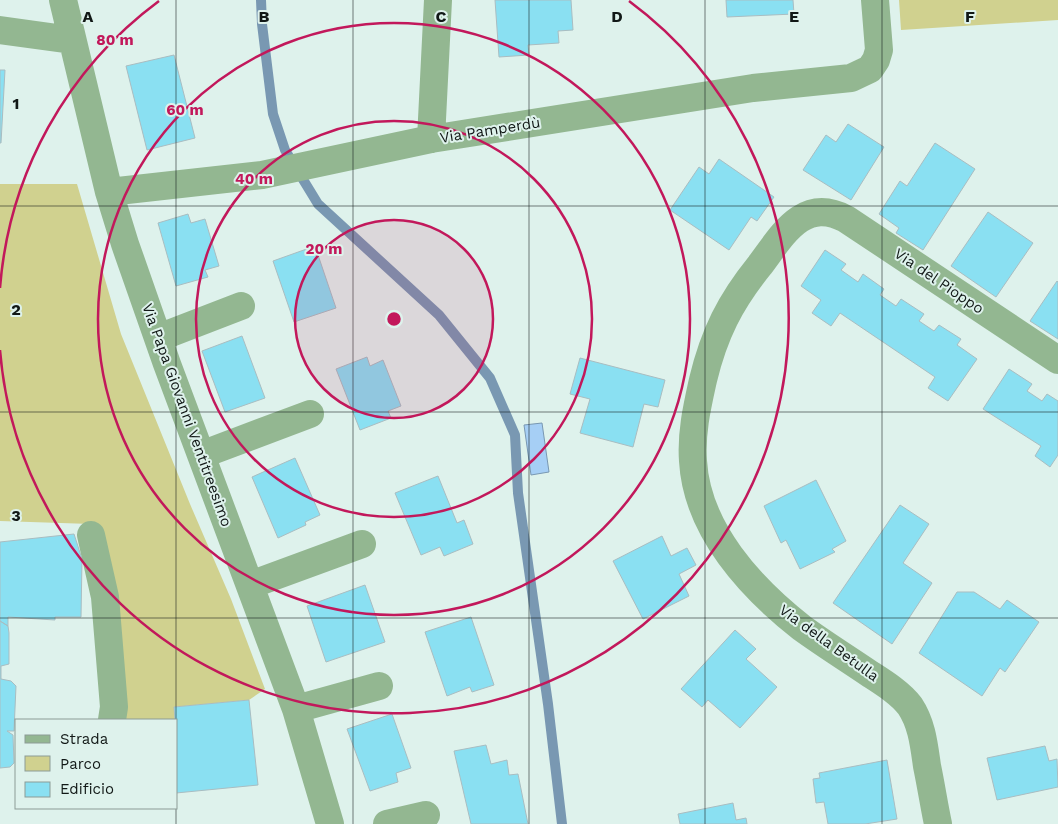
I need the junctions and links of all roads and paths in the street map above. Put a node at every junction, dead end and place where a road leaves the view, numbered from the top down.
1 (63, 0) edge
2 (438, 0) edge
3 (875, 0) edge
4 (0, 30) edge
5 (72, 40) junction
6 (431, 139) junction
7 (109, 192) junction
8 (815, 214) joint
9 (242, 306) dead end
10 (158, 338) junction
11 (1058, 360) edge
12 (310, 414) dead end
13 (201, 455) junction
14 (91, 535) dead end
15 (362, 544) dead end
16 (250, 585) junction
17 (379, 686) dead end
18 (296, 709) junction
19 (112, 719) edge
20 (426, 815) dead end
21 (330, 824) edge
22 (387, 824) edge
23 (938, 824) edge

1 - 5 street, Via Papa Giovanni Ventitreesimo
2 - 6 street
3 - 6 street, Via Pamperdù
4 - 5 street
5 - 7 street, Via Papa Giovanni Ventitreesimo
6 - 7 street, Via Pamperdù
7 - 10 street, Via Papa Giovanni Ventitreesimo
8 - 11 street, Via del Pioppo
8 - 23 street, Via della Betulla
9 - 10 street
10 - 13 street, Via Papa Giovanni Ventitreesimo
12 - 13 street
13 - 16 street, Via Papa Giovanni Ventitreesimo
14 - 19 street
15 - 16 street
16 - 18 street, Via Papa Giovanni Ventitreesimo
17 - 18 street
18 - 21 street, Via Papa Giovanni Ventitreesimo
20 - 22 street

